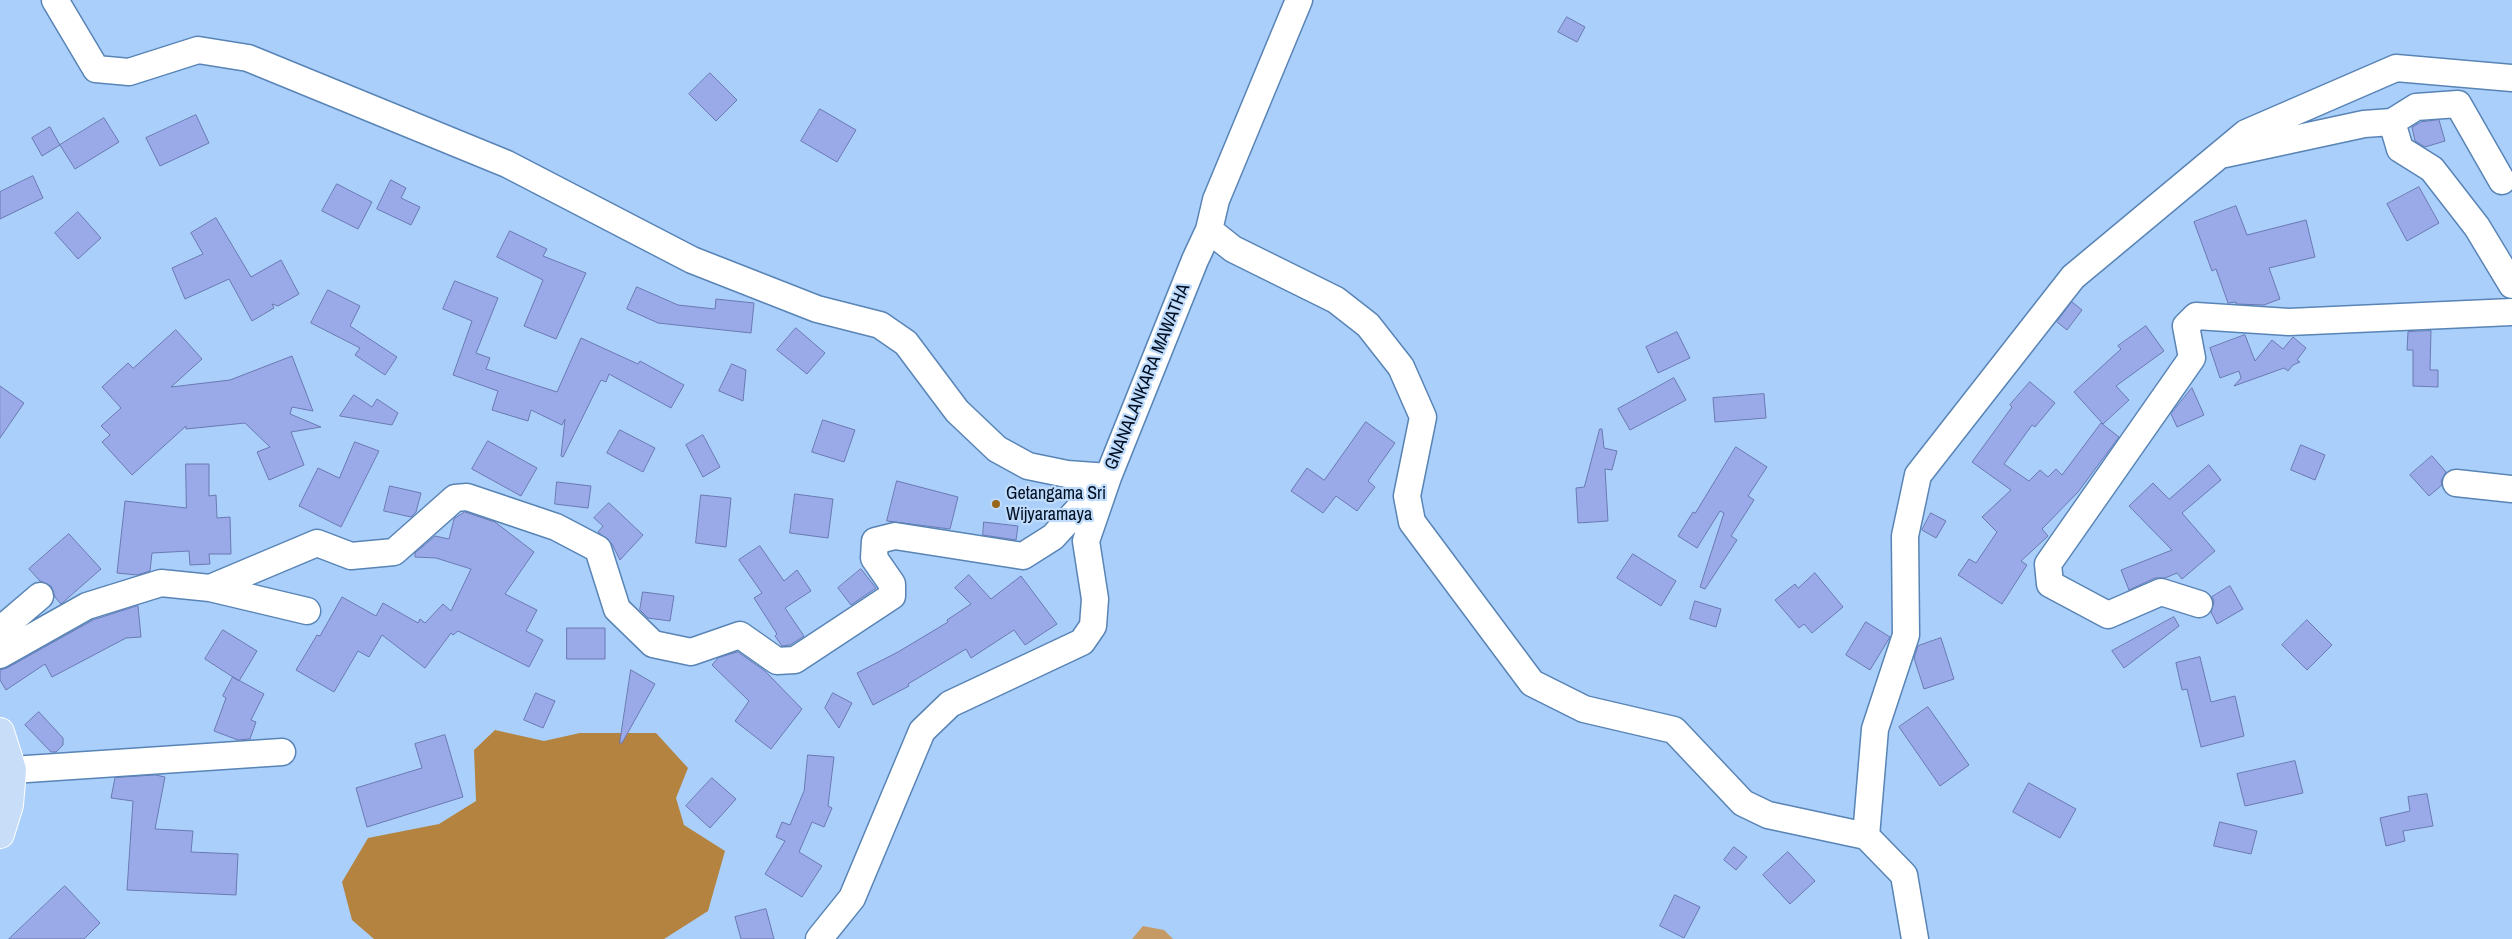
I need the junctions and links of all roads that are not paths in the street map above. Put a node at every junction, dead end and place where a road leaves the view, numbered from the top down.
1 (55, 0) edge
2 (1299, 0) edge
3 (2512, 78) edge
4 (2392, 122) junction
5 (2215, 156) junction
6 (2502, 181) dead end
7 (1209, 230) junction
8 (2512, 285) edge
9 (2512, 312) edge
10 (1108, 478) junction
11 (2456, 483) dead end
12 (2512, 489) edge
13 (210, 588) junction
14 (40, 596) dead end
15 (2199, 604) dead end
16 (307, 611) dead end
17 (0, 630) edge
18 (0, 655) edge
19 (0, 732) edge
20 (282, 752) dead end
21 (12, 770) junction
22 (0, 834) edge
23 (1866, 836) junction
24 (819, 939) edge
25 (1916, 939) edge

1 - 10 street
2 - 7 street, GNANALANKARA MAWATHA
3 - 5 street
4 - 5 street
4 - 6 street
4 - 8 street
5 - 23 street
7 - 10 street, GNANALANKARA MAWATHA
7 - 23 street
9 - 15 street
10 - 13 street
10 - 24 street, GNANALANKARA MAWATHA
11 - 12 street
13 - 16 street
13 - 18 street
14 - 17 street
19 - 21 main road
20 - 21 street
21 - 22 main road
23 - 25 street

